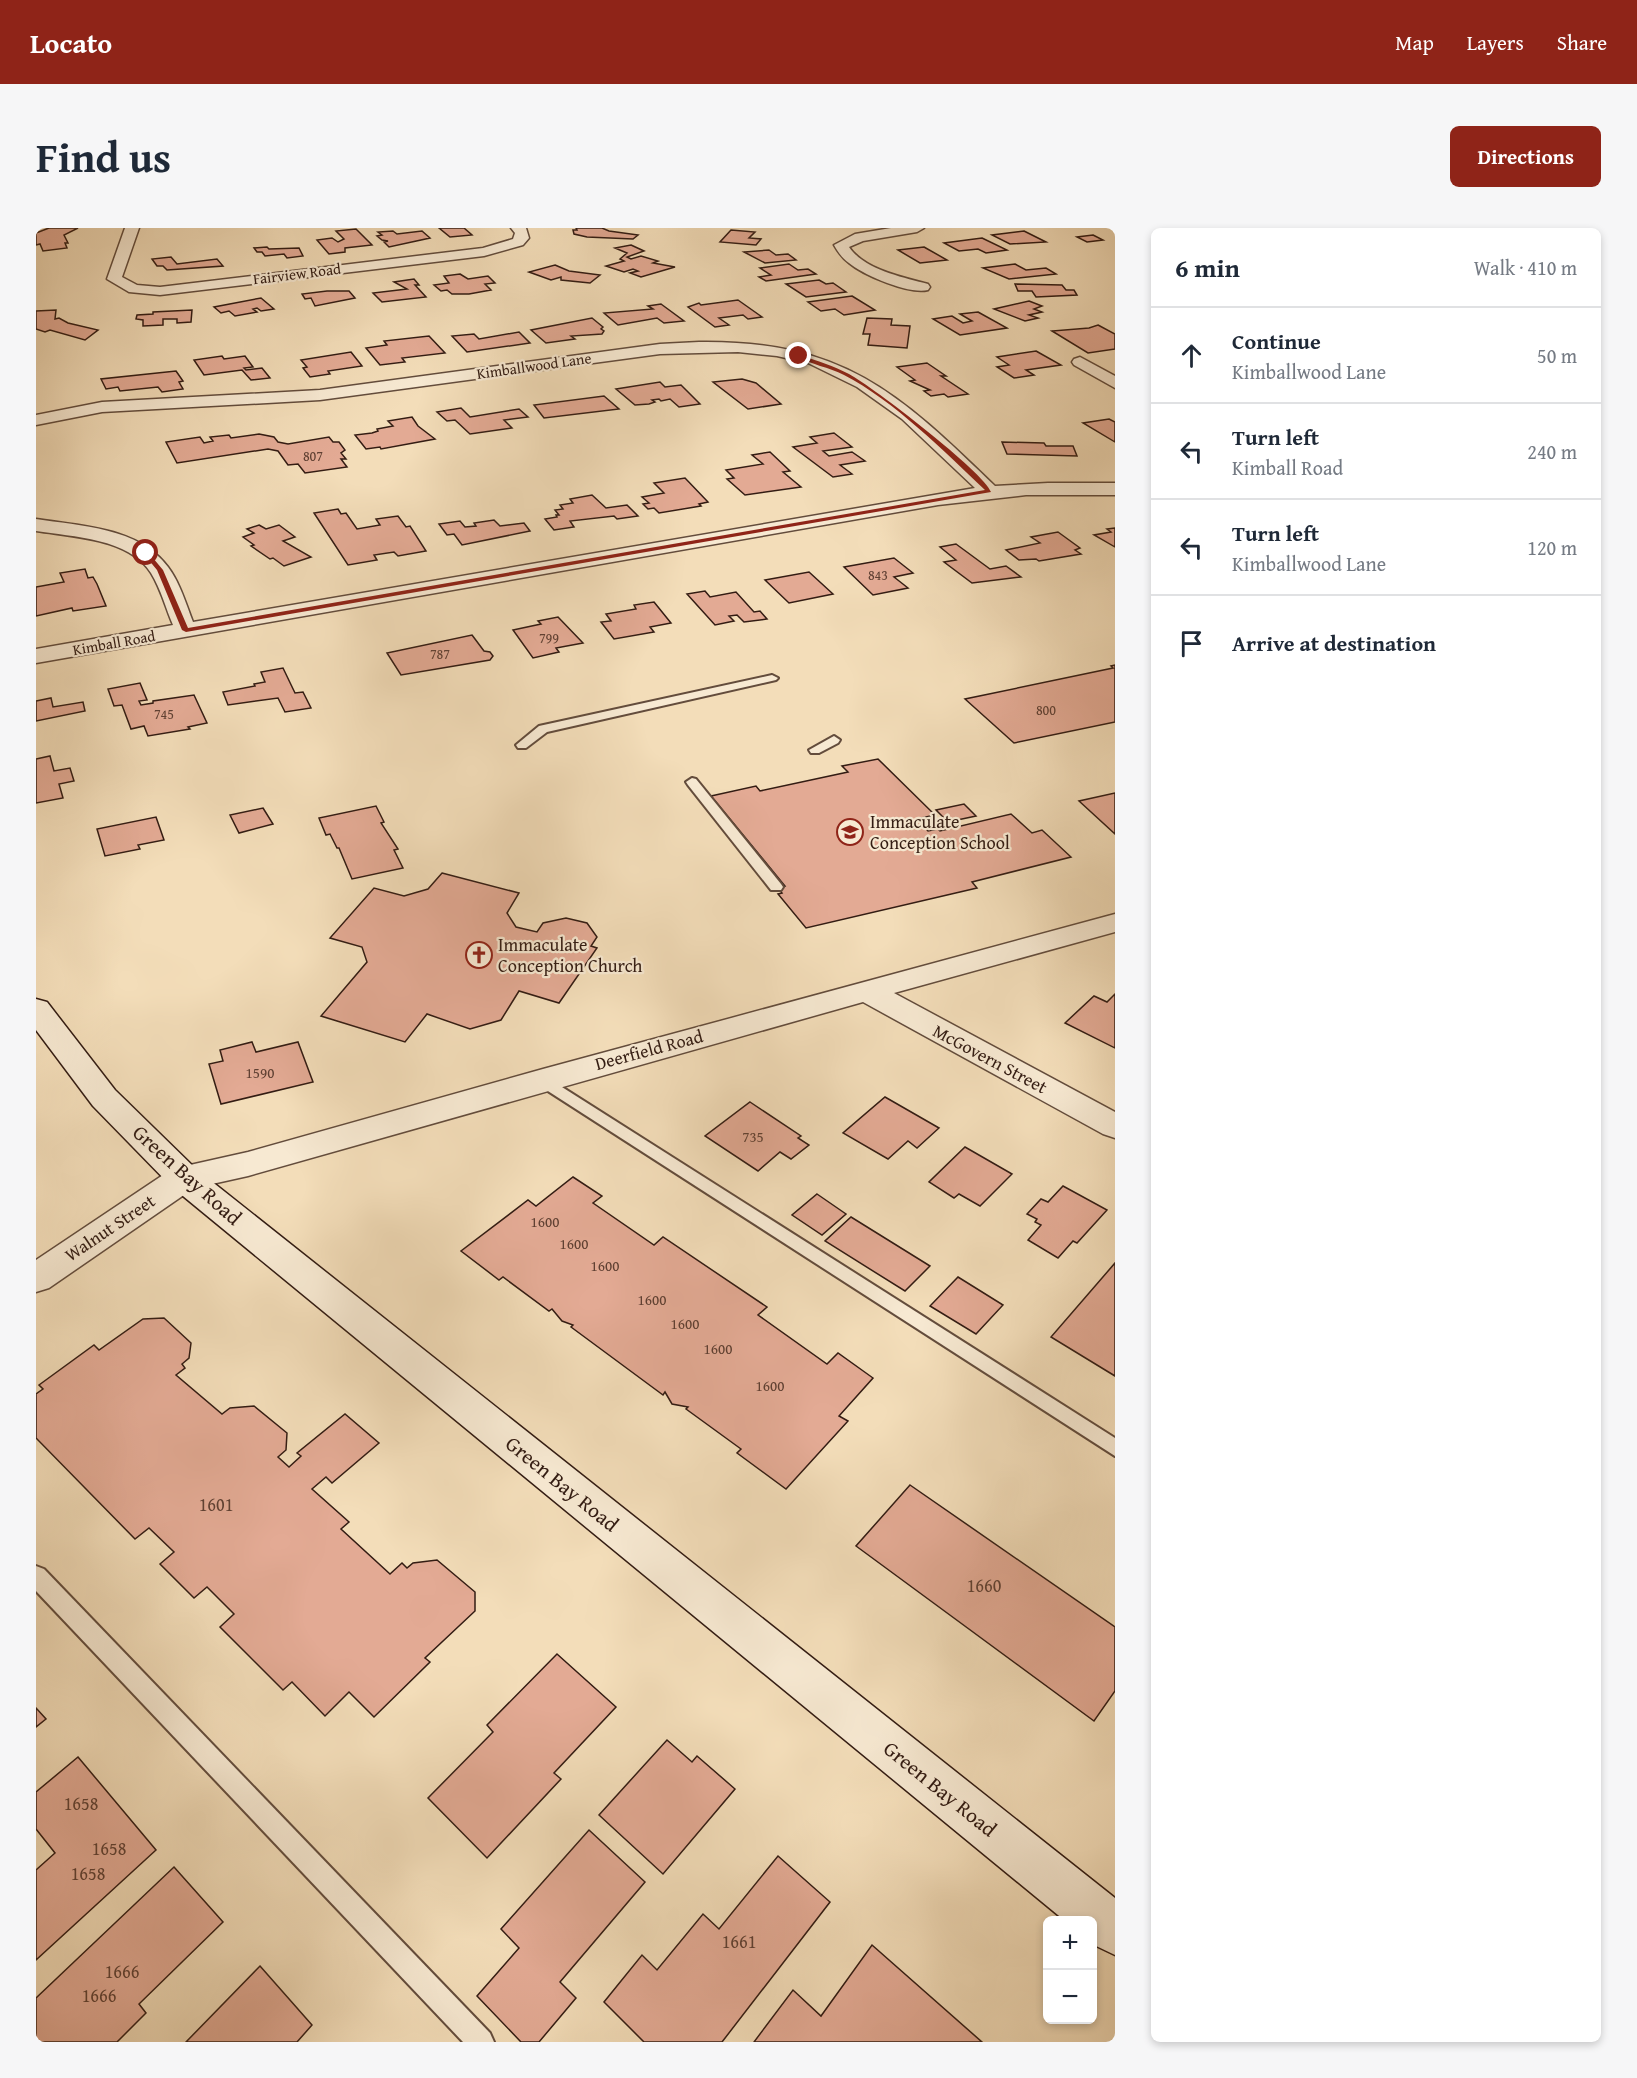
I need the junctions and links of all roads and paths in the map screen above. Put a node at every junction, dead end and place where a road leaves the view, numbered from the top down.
1 (132, 228) edge
2 (518, 228) edge
3 (917, 228) edge
4 (923, 287) dead end
5 (1080, 362) dead end
6 (1115, 383) edge
7 (36, 420) edge
8 (1115, 489) edge
9 (989, 491) junction
10 (36, 525) edge
11 (186, 630) junction
12 (36, 656) edge
13 (772, 678) dead end
14 (834, 740) dead end
15 (522, 745) dead end
16 (815, 750) dead end
17 (692, 782) dead end
18 (776, 887) dead end
19 (1115, 923) edge
20 (866, 991) junction
21 (36, 1009) edge
22 (543, 1080) junction
23 (1115, 1126) edge
24 (184, 1178) junction
25 (36, 1278) edge
26 (1115, 1448) edge
27 (36, 1576) edge
28 (1115, 1930) edge
29 (481, 2042) edge

1 - 2 street, Fairview Road
3 - 4 street
5 - 6 street
7 - 9 street, Kimballwood Lane
8 - 9 street, Kimball Road
9 - 11 street, Kimball Road
10 - 11 street
11 - 12 street, Kimball Road
13 - 15 lane
14 - 16 lane
17 - 18 lane
19 - 20 street, Deerfield Road
20 - 22 street, Deerfield Road
20 - 23 street, McGovern Street
21 - 24 street, Green Bay Road
22 - 24 street, Deerfield Road
22 - 26 lane
24 - 25 street, Walnut Street
24 - 28 street, Green Bay Road
27 - 29 lane

